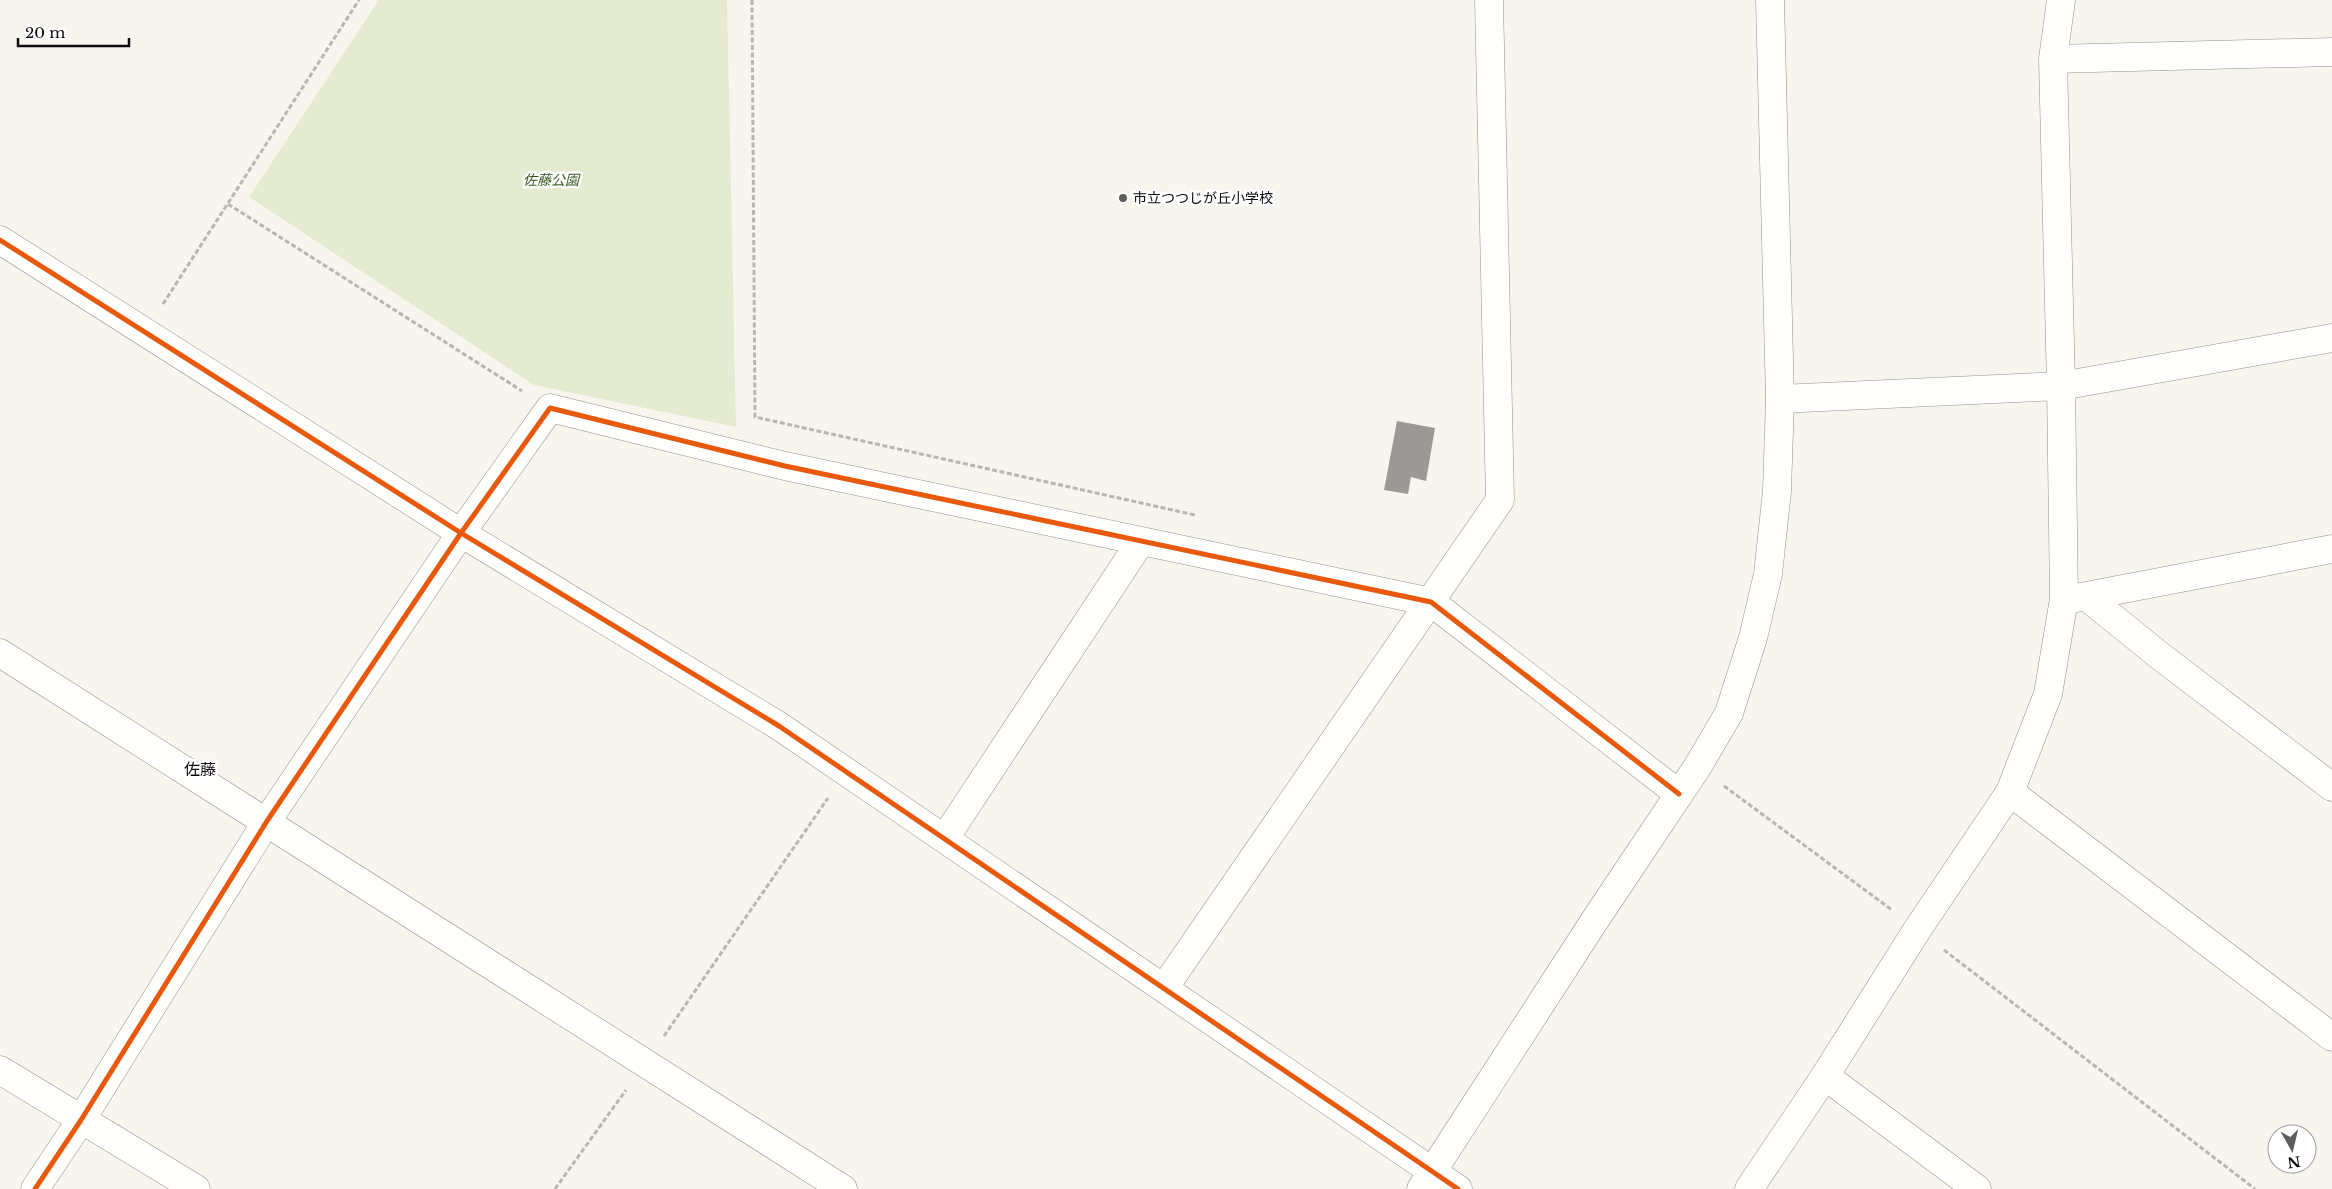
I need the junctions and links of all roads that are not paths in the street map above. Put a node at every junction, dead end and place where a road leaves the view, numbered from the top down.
1 (1488, 0) edge
2 (1770, 0) edge
3 (2061, 0) edge
4 (2332, 52) edge
5 (2053, 59) junction
6 (0, 240) edge
7 (2332, 338) edge
8 (2061, 386) junction
9 (1780, 399) junction
10 (460, 533) junction
11 (1141, 541) junction
12 (2332, 549) edge
13 (2076, 598) junction
14 (1431, 602) junction
15 (0, 653) edge
16 (2332, 787) edge
17 (2010, 792) junction
18 (1679, 794) junction
19 (267, 821) junction
20 (945, 838) junction
21 (1164, 988) junction
22 (2332, 1037) edge
23 (0, 1070) edge
24 (1824, 1076) junction
25 (81, 1120) junction
26 (1427, 1181) edge
27 (35, 1189) edge
28 (196, 1189) edge
29 (843, 1189) edge
30 (1458, 1189) edge
31 (1749, 1189) edge
32 (1977, 1189) edge

1 - 14 street
2 - 9 street
3 - 5 street
4 - 5 street
5 - 8 street
6 - 10 street
7 - 8 street
8 - 9 street
8 - 13 street
9 - 18 street
10 - 11 street
10 - 19 street
10 - 20 street
11 - 14 street
11 - 20 street
12 - 13 street
13 - 16 street
13 - 17 street
14 - 18 street
14 - 21 street
15 - 19 street
17 - 22 street
17 - 24 street
18 - 26 street
19 - 25 street
19 - 29 street
20 - 21 street
21 - 26 street
23 - 25 street
24 - 31 street
24 - 32 street
25 - 27 street
25 - 28 street
26 - 30 street

